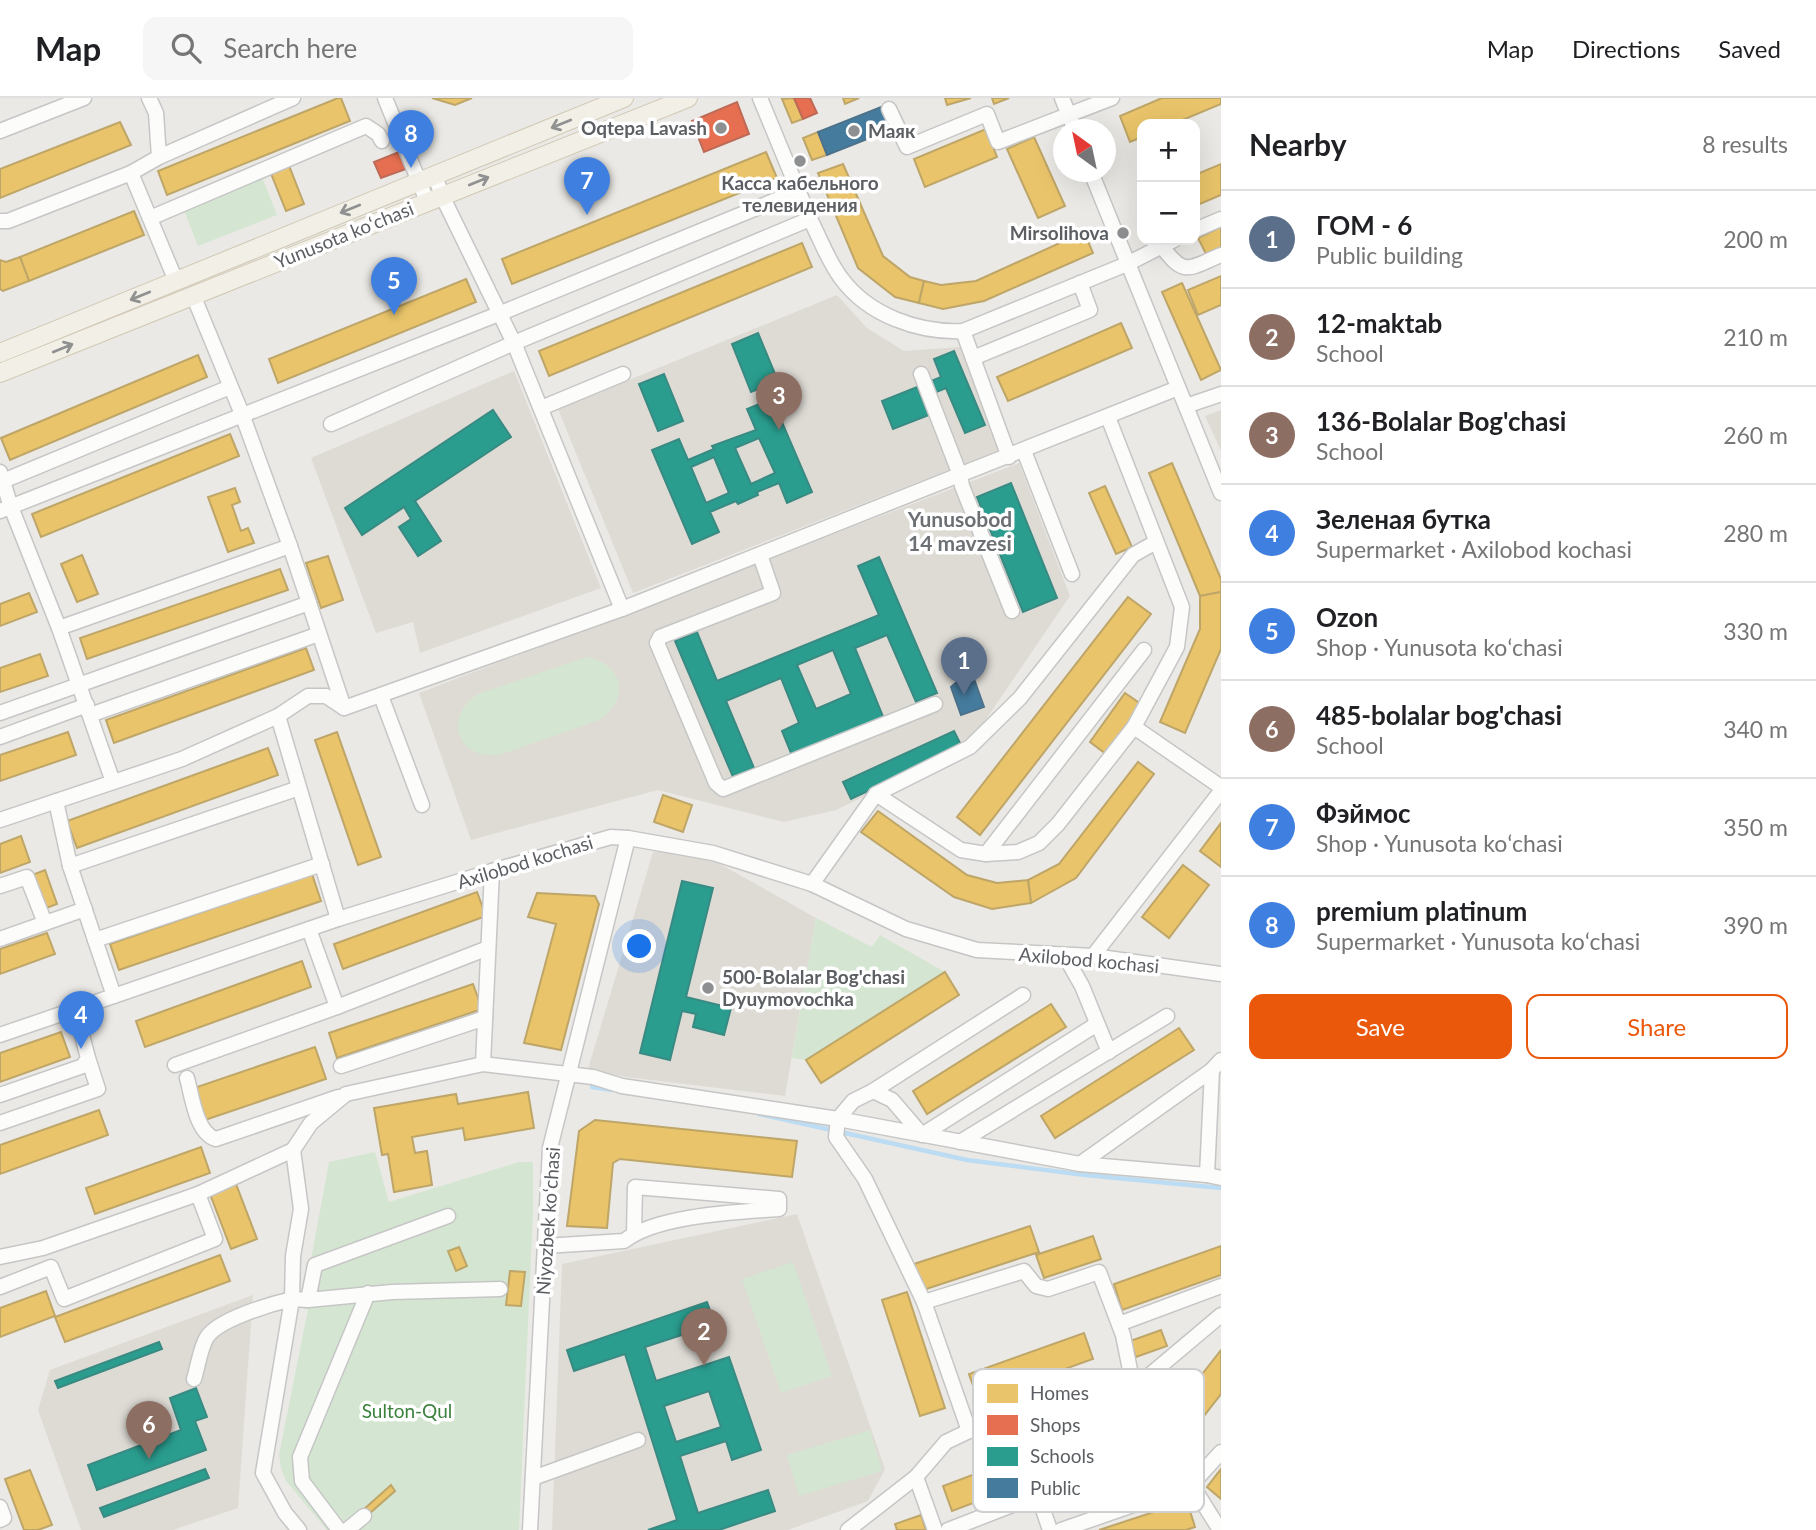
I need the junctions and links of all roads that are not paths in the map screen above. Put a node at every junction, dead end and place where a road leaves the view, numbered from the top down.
1 (84, 98) edge
2 (149, 98) edge
3 (293, 98) edge
4 (384, 98) edge
5 (624, 98) edge
6 (688, 98) edge
7 (760, 98) edge
8 (1062, 98) edge
9 (1112, 98) edge
10 (889, 109) dead end
11 (1069, 115) junction
12 (1071, 119) edge
13 (0, 131) edge
14 (382, 141) dead end
15 (159, 157) junction
16 (131, 173) junction
17 (426, 178) junction
18 (1095, 182) edge
19 (798, 191) junction
20 (435, 198) junction
21 (150, 218) junction
22 (810, 219) junction
23 (1221, 219) edge
24 (0, 220) edge
25 (1200, 228) edge
26 (1163, 245) edge
27 (1168, 245) edge
28 (1221, 255) edge
29 (1127, 264) junction
30 (176, 281) junction
31 (1080, 283) junction
32 (193, 295) junction
33 (501, 313) junction
34 (962, 331) junction
35 (514, 343) junction
36 (0, 353) edge
37 (973, 359) junction
38 (0, 373) edge
39 (623, 374) dead end
40 (921, 374) dead end
41 (229, 387) junction
42 (1178, 388) junction
43 (1221, 394) edge
44 (1186, 407) junction
45 (541, 408) junction
46 (242, 414) junction
47 (1108, 417) junction
48 (331, 424) dead end
49 (1024, 451) junction
50 (1009, 457) junction
51 (960, 475) junction
52 (2, 477) edge
53 (1221, 493) edge
54 (5, 509) edge
55 (1156, 542) junction
56 (290, 546) junction
57 (760, 555) junction
58 (1072, 574) dead end
59 (309, 603) junction
60 (622, 609) junction
61 (1012, 611) dead end
62 (59, 628) junction
63 (319, 634) junction
64 (1144, 650) dead end
65 (77, 684) junction
66 (381, 696) junction
67 (935, 704) dead end
68 (344, 708) junction
69 (88, 710) junction
70 (0, 713) edge
71 (278, 716) junction
72 (1134, 727) junction
73 (0, 737) edge
74 (113, 782) junction
75 (299, 788) junction
76 (1221, 789) edge
77 (876, 794) junction
78 (56, 801) junction
79 (422, 805) dead end
80 (0, 820) edge
81 (628, 838) junction
82 (986, 855) junction
83 (322, 864) junction
84 (70, 866) junction
85 (492, 871) junction
86 (812, 884) junction
87 (0, 886) edge
88 (85, 909) junction
89 (338, 919) junction
90 (45, 923) junction
91 (309, 929) junction
92 (0, 939) edge
93 (96, 940) junction
94 (488, 948) junction
95 (1065, 956) junction
96 (1093, 956) junction
97 (1221, 974) edge
98 (1023, 995) dead end
99 (114, 996) junction
100 (337, 1007) junction
101 (75, 1009) junction
102 (1167, 1016) dead end
103 (485, 1017) junction
104 (1097, 1024) junction
105 (0, 1035) edge
106 (1109, 1052) junction
107 (88, 1058) junction
108 (483, 1064) junction
109 (175, 1065) dead end
110 (1217, 1065) edge
111 (341, 1066) dead end
112 (569, 1073) junction
113 (187, 1078) dead end
114 (873, 1091) junction
115 (346, 1094) junction
116 (0, 1096) edge
117 (838, 1119) junction
118 (0, 1123) edge
119 (922, 1135) junction
120 (960, 1142) junction
121 (293, 1150) junction
122 (1080, 1164) junction
123 (1214, 1177) edge
124 (198, 1194) junction
125 (448, 1216) dead end
126 (634, 1233) junction
127 (545, 1246) junction
128 (43, 1248) junction
129 (0, 1257) edge
130 (51, 1267) junction
131 (1221, 1286) edge
132 (0, 1287) edge
133 (500, 1289) dead end
134 (368, 1293) junction
135 (292, 1299) junction
136 (308, 1300) junction
137 (924, 1302) junction
138 (1221, 1315) edge
139 (1119, 1324) junction
140 (1127, 1369) edge
141 (1157, 1369) edge
142 (194, 1379) dead end
143 (973, 1429) edge
144 (968, 1431) junction
145 (638, 1440) dead end
146 (1221, 1452) edge
147 (1204, 1471) edge
148 (916, 1477) junction
149 (533, 1478) junction
150 (1204, 1505) edge
151 (0, 1507) edge
152 (996, 1512) edge
153 (1043, 1512) edge
154 (1113, 1512) edge
155 (364, 1516) dead end
156 (0, 1520) edge
157 (299, 1530) edge
158 (338, 1530) edge
159 (347, 1530) edge
160 (530, 1530) edge
161 (848, 1530) edge
162 (935, 1530) edge
163 (948, 1530) edge
164 (1049, 1530) edge
165 (1061, 1530) edge
166 (1220, 1530) edge

1 - 13 street
2 - 15 street
3 - 15 street
4 - 17 street
5 -> 17 main road, Yunusota koʻchasi
20 -> 6 main road, Yunusota koʻchasi
7 - 19 street
8 - 11 street
9 - 11 street
10 - 11 street
11 - 12 street
14 - 21 street
15 - 16 street
16 - 21 street
16 - 24 street
17 - 20 street
17 -> 30 main road, Yunusota koʻchasi
18 - 29 street
19 - 22 street
19 - 33 street
20 - 32 main road, Yunusota koʻchasi
20 - 33 street
21 - 30 street
22 - 34 street
22 - 35 street
23 - 25 street
26 - 29 street
27 - 28 street
29 - 31 street
29 - 42 street
30 -> 36 main road, Yunusota koʻchasi
31 - 34 street
31 - 37 street
38 -> 32 main road, Yunusota koʻchasi
32 - 41 street
33 - 35 street
33 - 46 street
34 - 37 street
35 - 45 street
35 - 48 street
37 - 50 street
39 - 45 street
40 - 51 street
41 - 46 street
41 - 52 street
42 - 44 street
42 - 47 street
43 - 44 street
44 - 53 street
45 - 60 street
46 - 54 street
46 - 56 street
47 - 49 street
47 - 55 street
49 - 50 street
49 - 58 street
50 - 51 street
51 - 57 street
51 - 61 street
52 - 54 street
54 - 62 street
55 - 72 street
55 - 77 street
56 - 59 street
56 - 62 street
57 - 60 street
57 - 67 street
59 - 63 street
59 - 65 street
60 - 66 street
62 - 65 street
63 - 68 street
63 - 69 street
64 - 82 street
65 - 69 street
65 - 70 street
66 - 68 street
66 - 79 street
68 - 71 street
69 - 73 street
69 - 74 street
71 - 74 street
71 - 75 street
72 - 76 street
72 - 82 street
74 - 78 street
75 - 83 street
75 - 84 street
76 - 96 street
77 - 82 street
77 - 86 street
78 - 80 street
78 - 84 street
81 - 85 street, Axilobod kochasi
81 - 86 street, Axilobod kochasi
81 - 112 street, Niyozbek koʻchasi
83 - 89 street
83 - 93 street
84 - 88 street
85 - 89 street, Axilobod kochasi
85 - 94 street
86 - 95 street, Axilobod kochasi
87 - 90 street
88 - 90 street
88 - 93 street
89 - 91 street, Axilobod kochasi
90 - 92 street
91 - 99 street, Axilobod kochasi
91 - 100 street
93 - 99 street
94 - 100 street
94 - 103 street
95 - 96 street, Axilobod kochasi
95 - 104 street
96 - 97 street, Axilobod kochasi
98 - 114 street
99 - 101 street, Axilobod kochasi
100 - 109 street
101 - 105 street, Axilobod kochasi
101 - 107 street
102 - 106 street
103 - 108 street
103 - 111 street
104 - 106 street
104 - 119 street
106 - 120 street
107 - 116 street
107 - 118 street
108 - 112 street
108 - 115 street
110 - 122 street
110 - 123 street
112 - 117 street
112 - 127 street, Niyozbek koʻchasi
113 - 115 street
114 - 117 street
114 - 119 street
115 - 121 street
117 - 119 street
117 - 137 street
119 - 120 street
120 - 122 street
121 - 124 street
121 - 135 street
122 - 123 street
124 - 128 street
124 - 130 street
125 - 136 street
126 - 126 street
126 - 127 street
127 - 149 street, Niyozbek koʻchasi
128 - 129 street
128 - 130 street
130 - 132 street
131 - 139 street
133 - 134 street
134 - 136 street
134 - 158 street
135 - 136 street
135 - 142 street
135 - 157 street
137 - 139 street
137 - 144 street
138 - 141 street
139 - 140 street
143 - 144 street
144 - 148 street
145 - 149 street
146 - 147 street
148 - 161 street
148 - 162 street
149 - 160 street, Niyozbek koʻchasi
150 - 166 street
151 - 156 street
152 - 163 street
153 - 164 street
154 - 165 street
155 - 159 street

